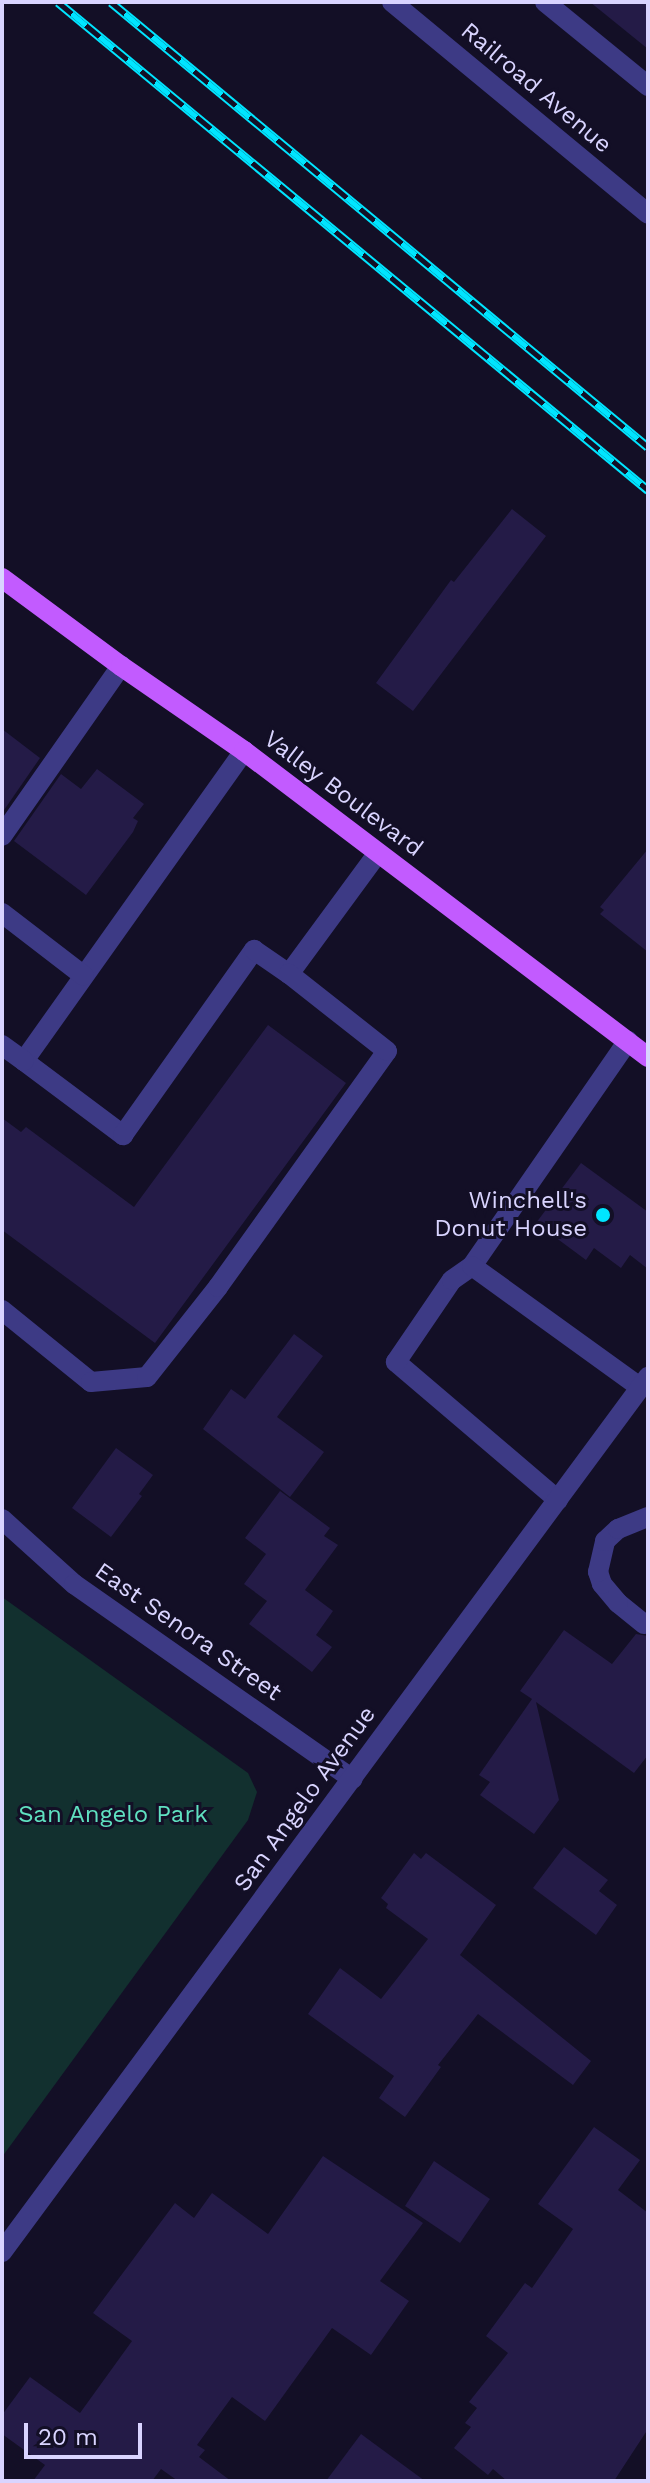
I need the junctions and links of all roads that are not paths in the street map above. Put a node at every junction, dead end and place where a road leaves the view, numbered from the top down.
1 (392, 2) edge
2 (545, 2) edge
3 (648, 86) edge
4 (648, 214) edge
5 (2, 578) edge
6 (121, 666) junction
7 (244, 751) junction
8 (2, 836) edge
9 (378, 853) junction
10 (2, 913) edge
11 (289, 974) junction
12 (84, 976) junction
13 (628, 1041) junction
14 (2, 1045) edge
15 (648, 1057) edge
16 (24, 1061) junction
17 (472, 1266) junction
18 (2, 1310) edge
19 (644, 1382) edge
20 (558, 1500) junction
21 (648, 1517) edge
22 (2, 1519) edge
23 (644, 1624) dead end
24 (352, 1779) junction
25 (2, 2252) edge

1 - 4 street, Railroad Avenue
2 - 3 street
5 - 6 main road, Valley Boulevard
6 - 7 main road, Valley Boulevard
6 - 8 street
7 - 9 main road, Valley Boulevard
7 - 12 street
9 - 11 street
9 - 13 main road, Valley Boulevard
10 - 12 street
11 - 16 street
11 - 18 street
12 - 16 street
13 - 15 main road, Valley Boulevard
13 - 17 street
14 - 16 street
17 - 19 street
17 - 20 street
19 - 20 street, San Angelo Avenue
20 - 24 street, San Angelo Avenue
21 - 23 street
22 - 24 street, East Senora Street
24 - 25 street, San Angelo Avenue

